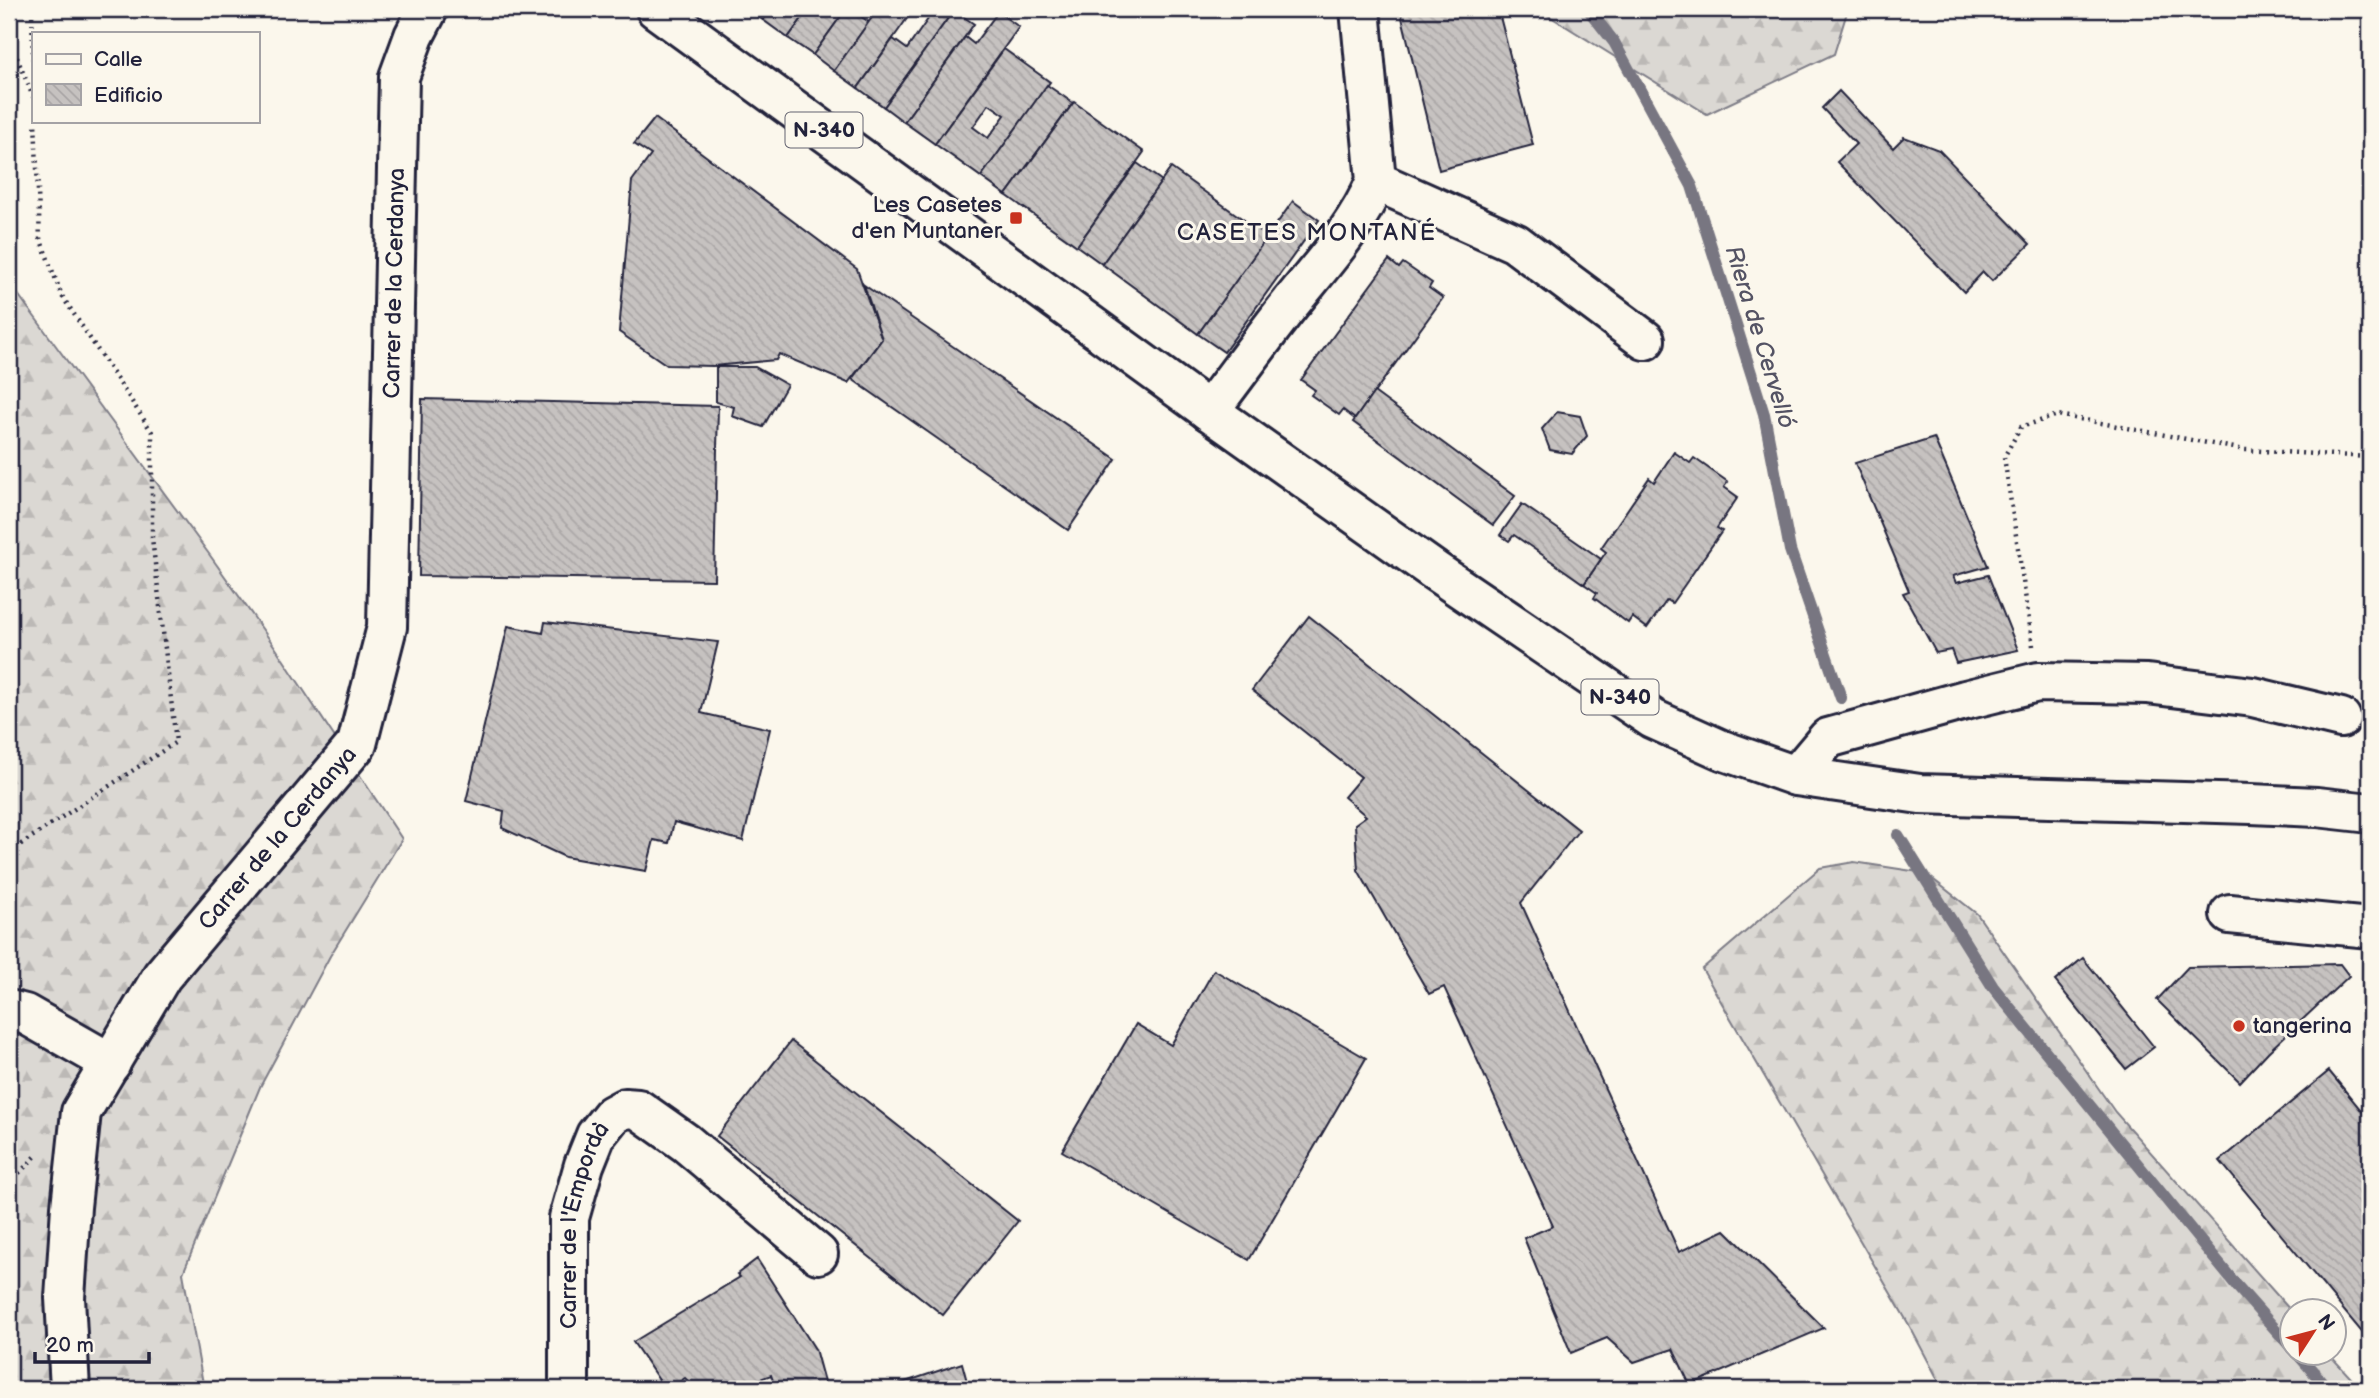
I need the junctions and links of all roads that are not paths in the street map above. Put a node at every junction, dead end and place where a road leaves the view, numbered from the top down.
1 (428, 9) edge
2 (656, 9) edge
3 (1360, 9) edge
4 (1376, 181) junction
5 (1645, 340) dead end
6 (1209, 411) junction
7 (2342, 718) dead end
8 (1796, 776) junction
9 (2370, 813) edge
10 (2230, 914) dead end
11 (2370, 928) edge
12 (9, 1010) edge
13 (111, 1063) junction
14 (818, 1254) dead end
15 (71, 1389) edge
16 (569, 1389) edge

1 - 13 street, Carrer de la Cerdanya
2 - 6 street, N-340
3 - 4 street
4 - 5 street
4 - 6 street
6 - 8 street, N-340
7 - 8 street
8 - 9 street, N-340
10 - 11 street
12 - 13 street
13 - 15 street, Carrer de la Cerdanya
14 - 16 street, Carrer de l'Empordà

